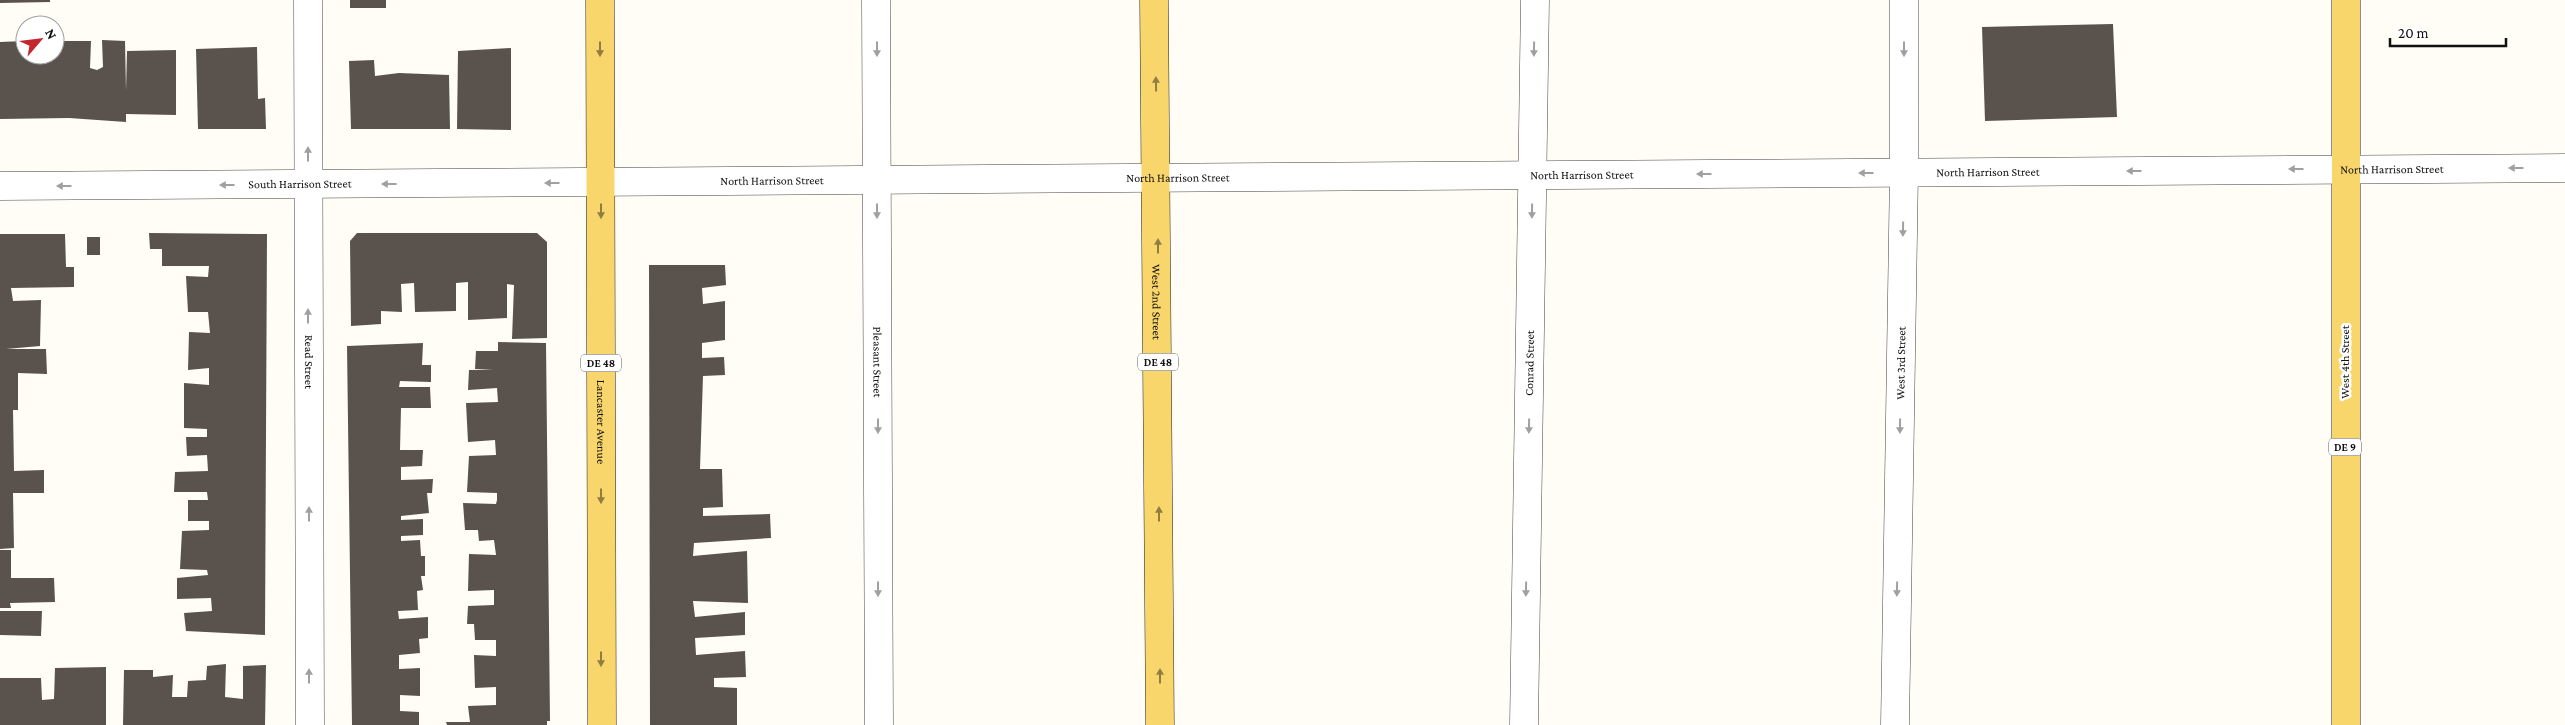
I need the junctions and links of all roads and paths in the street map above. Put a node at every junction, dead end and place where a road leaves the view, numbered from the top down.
1 (308, 0) edge
2 (600, 0) edge
3 (876, 0) edge
4 (1154, 0) edge
5 (1534, 0) edge
6 (1904, 0) edge
7 (2346, 0) edge
8 (2565, 168) edge
9 (2345, 169) junction
10 (1904, 172) junction
11 (1532, 176) junction
12 (1157, 178) junction
13 (877, 180) junction
14 (600, 183) junction
15 (308, 184) junction
16 (0, 186) edge
17 (310, 725) edge
18 (602, 725) edge
19 (879, 725) edge
20 (1160, 725) edge
21 (1524, 725) edge
22 (1895, 725) edge
23 (2346, 725) edge

15 -> 1 street, Read Street
2 -> 14 main road, Lancaster Avenue / DE 48
3 -> 13 street, Pleasant Street
12 -> 4 main road, West 2nd Street / DE 48
5 -> 11 street, Conrad Street
6 -> 10 street, West 3rd Street
7 - 9 main road, West 4th Street / DE 9
8 -> 9 street, North Harrison Street
9 -> 10 street, North Harrison Street
9 - 23 main road, West 4th Street / DE 9
10 -> 11 street, North Harrison Street
10 -> 22 street, West 3rd Street
11 - 12 street, North Harrison Street
11 -> 21 street, Conrad Street
12 - 13 street, North Harrison Street
20 -> 12 main road, West 2nd Street / DE 48
13 - 14 street, North Harrison Street
13 -> 19 street, Pleasant Street
14 -> 15 street, South Harrison Street
14 -> 18 main road, Lancaster Avenue / DE 48
15 -> 16 street, South Harrison Street
17 -> 15 street, Read Street

